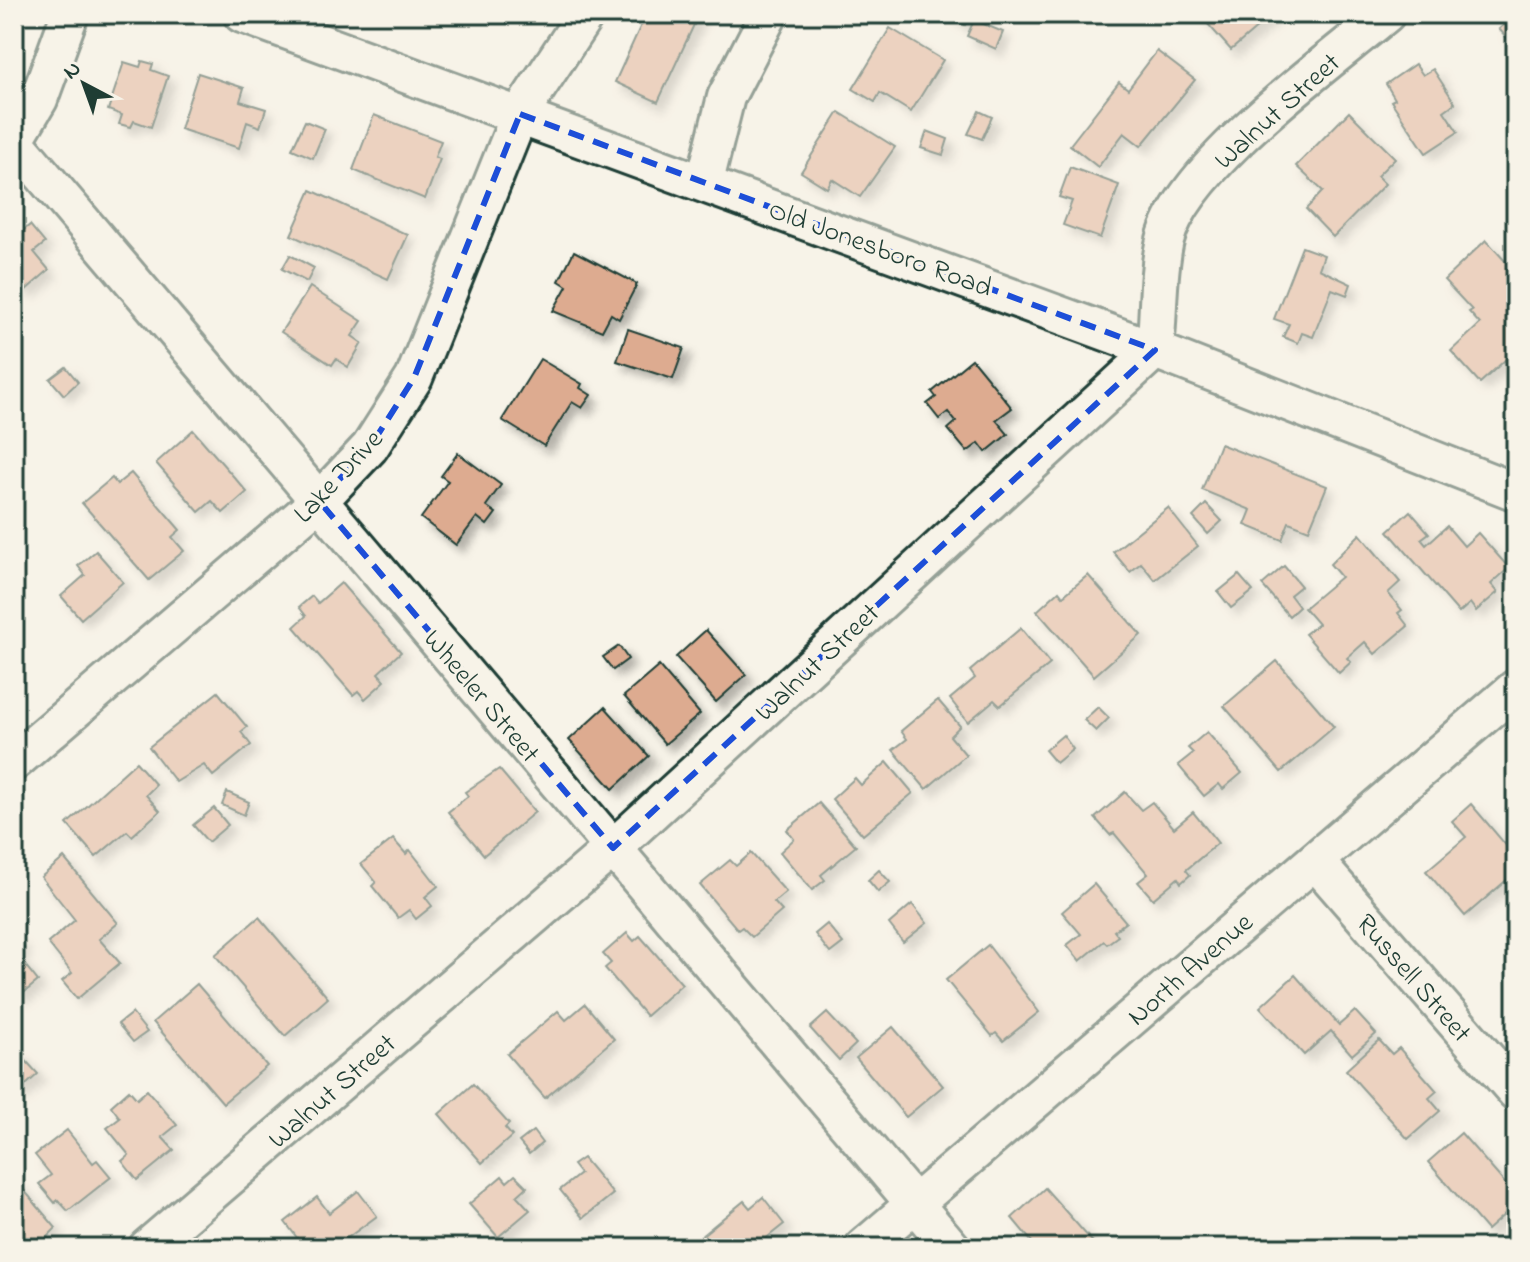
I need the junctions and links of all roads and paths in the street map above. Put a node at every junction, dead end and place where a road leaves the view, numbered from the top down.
1 (70, 14) edge
2 (242, 14) edge
3 (586, 14) edge
4 (769, 14) edge
5 (1386, 14) edge
6 (520, 114) junction
7 (14, 141) edge
8 (705, 181) junction
9 (1155, 350) junction
10 (1516, 492) edge
11 (319, 501) junction
12 (1516, 688) edge
13 (14, 762) edge
14 (613, 848) junction
15 (1315, 861) junction
16 (1516, 1092) edge
17 (914, 1204) junction
18 (147, 1248) edge
19 (863, 1248) edge
20 (952, 1248) edge

1 - 7 street
2 - 6 street, Old Jonesboro Road
3 - 6 street, Lake Drive
4 - 8 street
5 - 9 street, Walnut Street
6 - 8 street, Old Jonesboro Road
6 - 11 street, Lake Drive
7 - 11 street, Wheeler Street
8 - 9 street, Old Jonesboro Road
9 - 10 street, Old Jonesboro Road
9 - 14 street, Walnut Street
11 - 13 street, Lake Drive
11 - 14 street, Wheeler Street
12 - 15 street, North Avenue
14 - 17 street, Wheeler Street
14 - 18 street, Walnut Street
15 - 16 street, Russell Street
15 - 17 street, North Avenue
17 - 19 street, North Avenue
17 - 20 street, Wheeler Street

